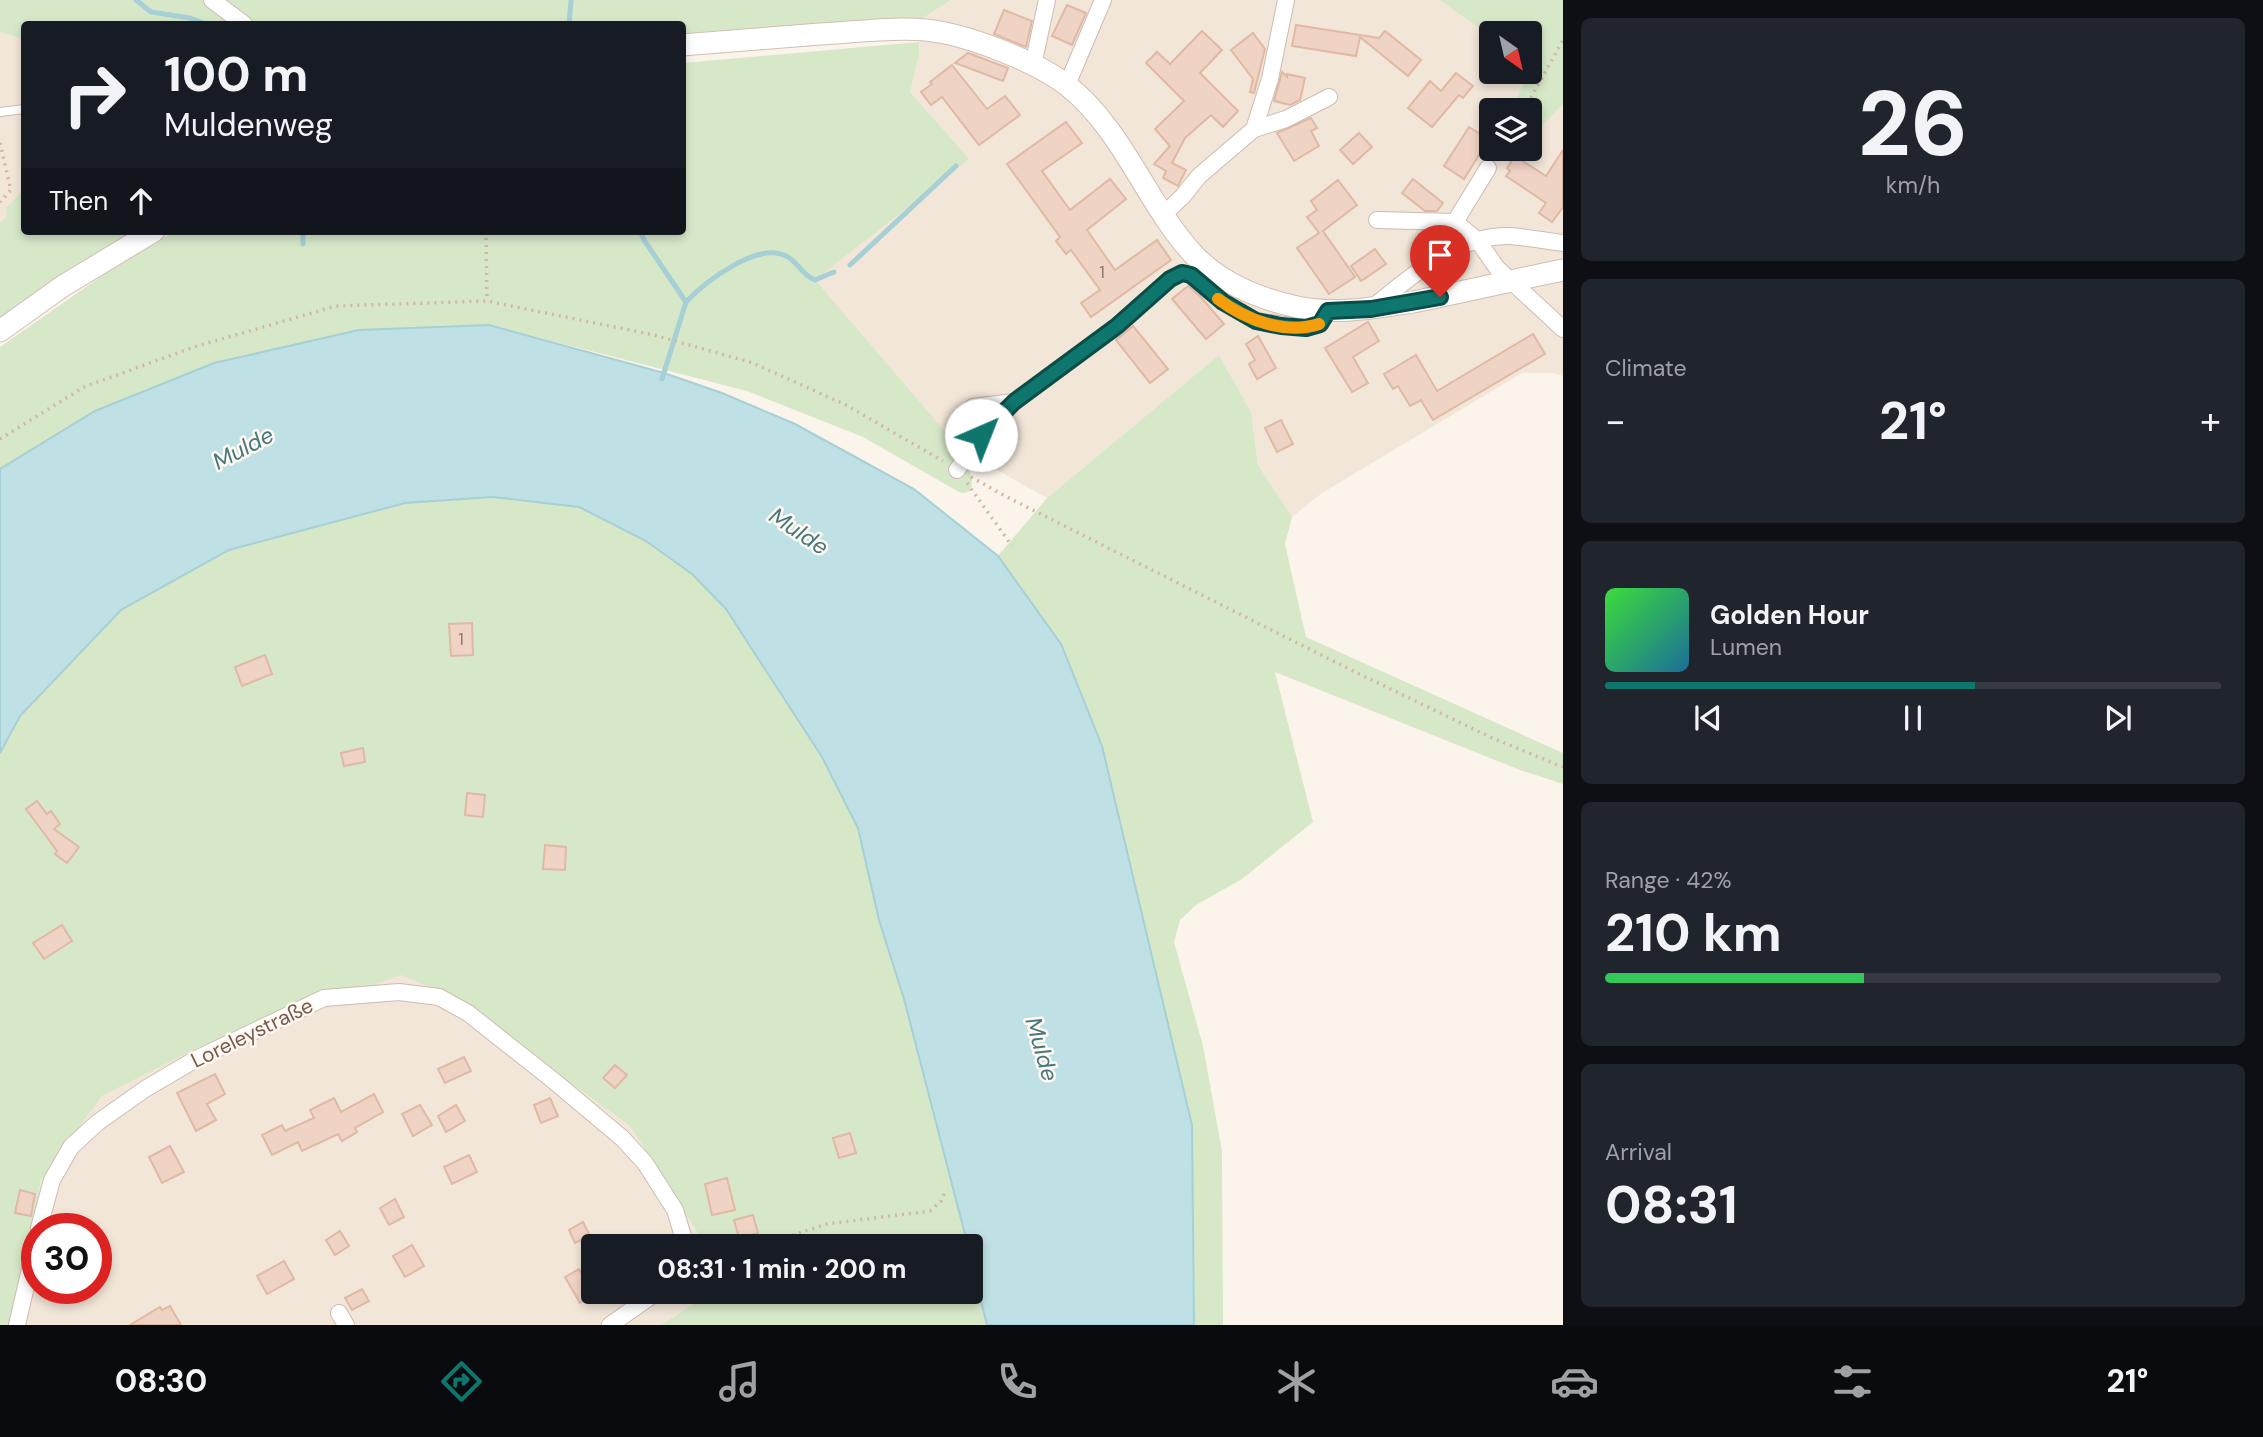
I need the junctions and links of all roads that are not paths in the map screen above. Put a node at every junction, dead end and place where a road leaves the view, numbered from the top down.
1 (212, 0) edge
2 (1047, 0) edge
3 (1103, 0) edge
4 (1286, 0) edge
5 (240, 21) edge
6 (686, 45) edge
7 (1033, 65) junction
8 (1067, 85) junction
9 (1329, 97) dead end
10 (21, 109) edge
11 (0, 112) edge
12 (1254, 129) junction
13 (1488, 169) dead end
14 (1164, 214) junction
15 (1377, 220) dead end
16 (1455, 222) junction
17 (147, 235) edge
18 (1478, 241) junction
19 (1563, 243) edge
20 (1563, 270) edge
21 (1512, 282) junction
22 (1371, 309) junction
23 (1328, 311) junction
24 (1563, 329) edge
25 (0, 331) edge
26 (1014, 402) junction
27 (973, 407) dead end
28 (957, 470) road end
29 (43, 1213) edge
30 (682, 1234) edge
31 (22, 1304) edge
32 (640, 1304) edge
33 (17, 1325) edge
34 (610, 1325) edge

1 - 5 street
2 - 7 street
3 - 8 street
4 - 12 street
6 - 7 main road
7 - 8 main road
8 - 14 main road
9 - 12 street
10 - 11 lane
12 - 14 street
13 - 16 street
14 - 23 main road
15 - 16 street
16 - 18 street
17 - 25 main road
18 - 19 street
18 - 21 street
18 - 22 street
20 - 21 main road
21 - 22 main road
21 - 24 street
22 - 23 main road
23 - 26 street
26 - 27 street
26 - 28 street
29 - 30 street, Loreleystraße
31 - 33 street
32 - 34 street

